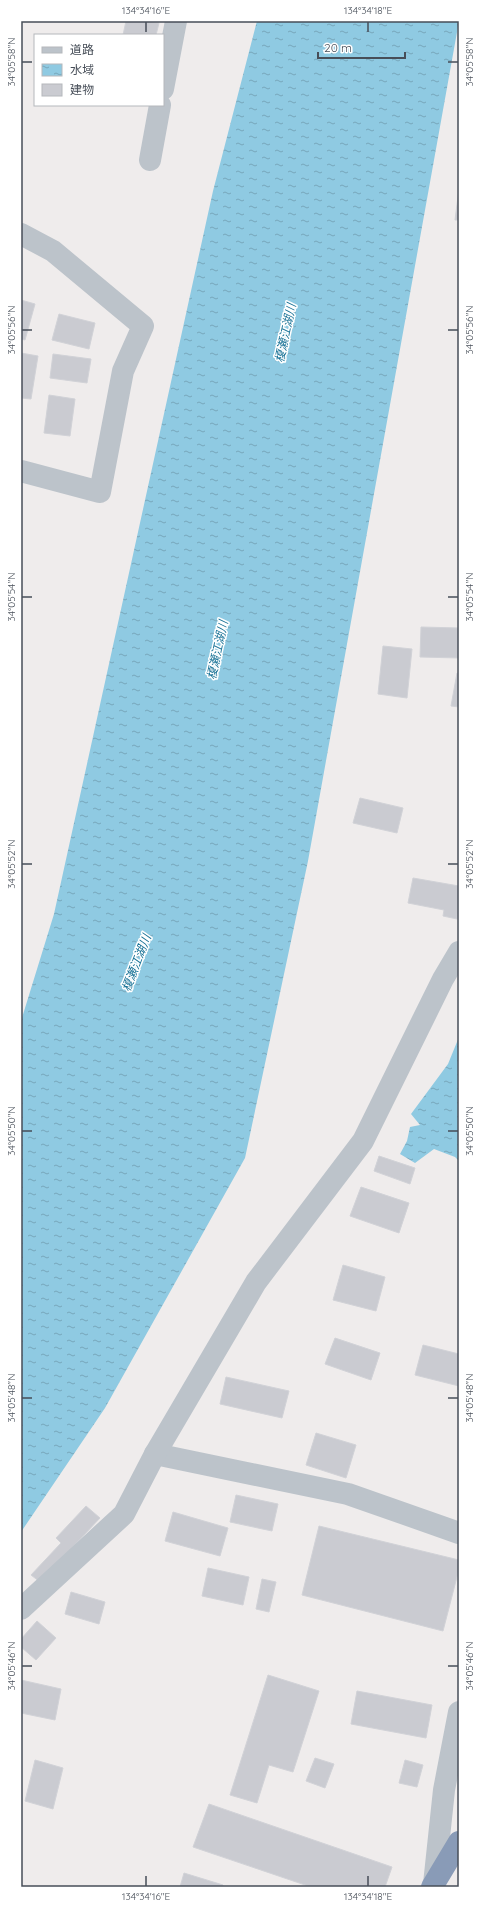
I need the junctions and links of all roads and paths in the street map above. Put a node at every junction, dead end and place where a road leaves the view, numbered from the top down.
1 (176, 21) edge
2 (164, 84) edge
3 (160, 106) edge
4 (150, 160) dead end
5 (21, 234) edge
6 (21, 471) edge
7 (459, 952) edge
8 (155, 1454) junction
9 (459, 1533) edge
10 (21, 1609) edge
11 (459, 1712) edge
12 (459, 1842) edge
13 (433, 1886) edge

1 - 2 street
3 - 4 street
5 - 6 street
7 - 8 street
8 - 9 street
8 - 10 street
11 - 13 street
12 - 13 highway

